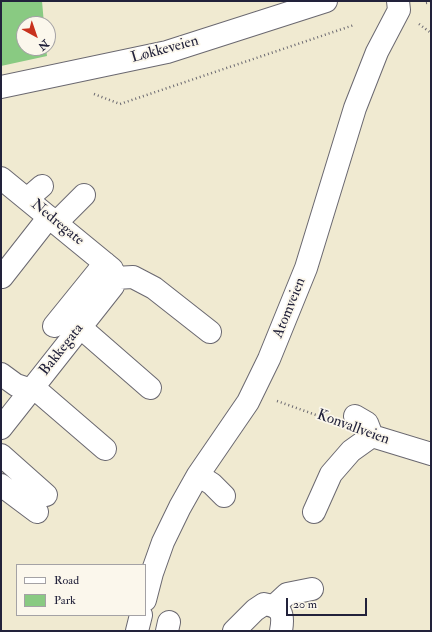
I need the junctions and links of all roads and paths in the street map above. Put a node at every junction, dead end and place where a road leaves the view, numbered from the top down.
1 (326, 1) edge
2 (398, 1) edge
3 (431, 2) edge
4 (426, 3) dead end
5 (354, 25) dead end
6 (1, 86) edge
7 (91, 93) dead end
8 (1, 178) edge
9 (84, 196) dead end
10 (53, 220) junction
11 (111, 270) junction
12 (2, 277) edge
13 (54, 326) dead end
14 (80, 327) junction
15 (210, 332) dead end
16 (1, 374) edge
17 (150, 388) dead end
18 (32, 389) junction
19 (275, 400) dead end
20 (345, 419) joint
21 (1, 428) edge
22 (372, 436) junction
23 (105, 449) dead end
24 (429, 450) edge
25 (1, 455) edge
26 (198, 475) junction
27 (1, 485) edge
28 (224, 496) dead end
29 (314, 512) dead end
30 (312, 589) dead end
31 (146, 596) edge
32 (274, 606) junction
33 (141, 616) edge
34 (137, 631) edge
35 (234, 631) edge
36 (281, 631) edge

1 - 6 street, Løkkeveien
2 - 26 street, Atomveien
3 - 4 path
5 - 7 path
8 - 10 street, Nedregate
9 - 10 street
10 - 11 street, Nedregate
10 - 12 street
11 - 13 street
11 - 14 street, Bakkegata
11 - 15 street
14 - 17 street
14 - 18 street, Bakkegata
16 - 18 street
18 - 21 street, Bakkegata
18 - 23 street
19 - 20 path, Konvallveien
20 - 22 street
22 - 24 street, Konvallveien
22 - 29 street
25 - 27 street
26 - 28 street
26 - 31 street, Atomveien
30 - 32 street
32 - 35 street
32 - 36 street
33 - 34 street

